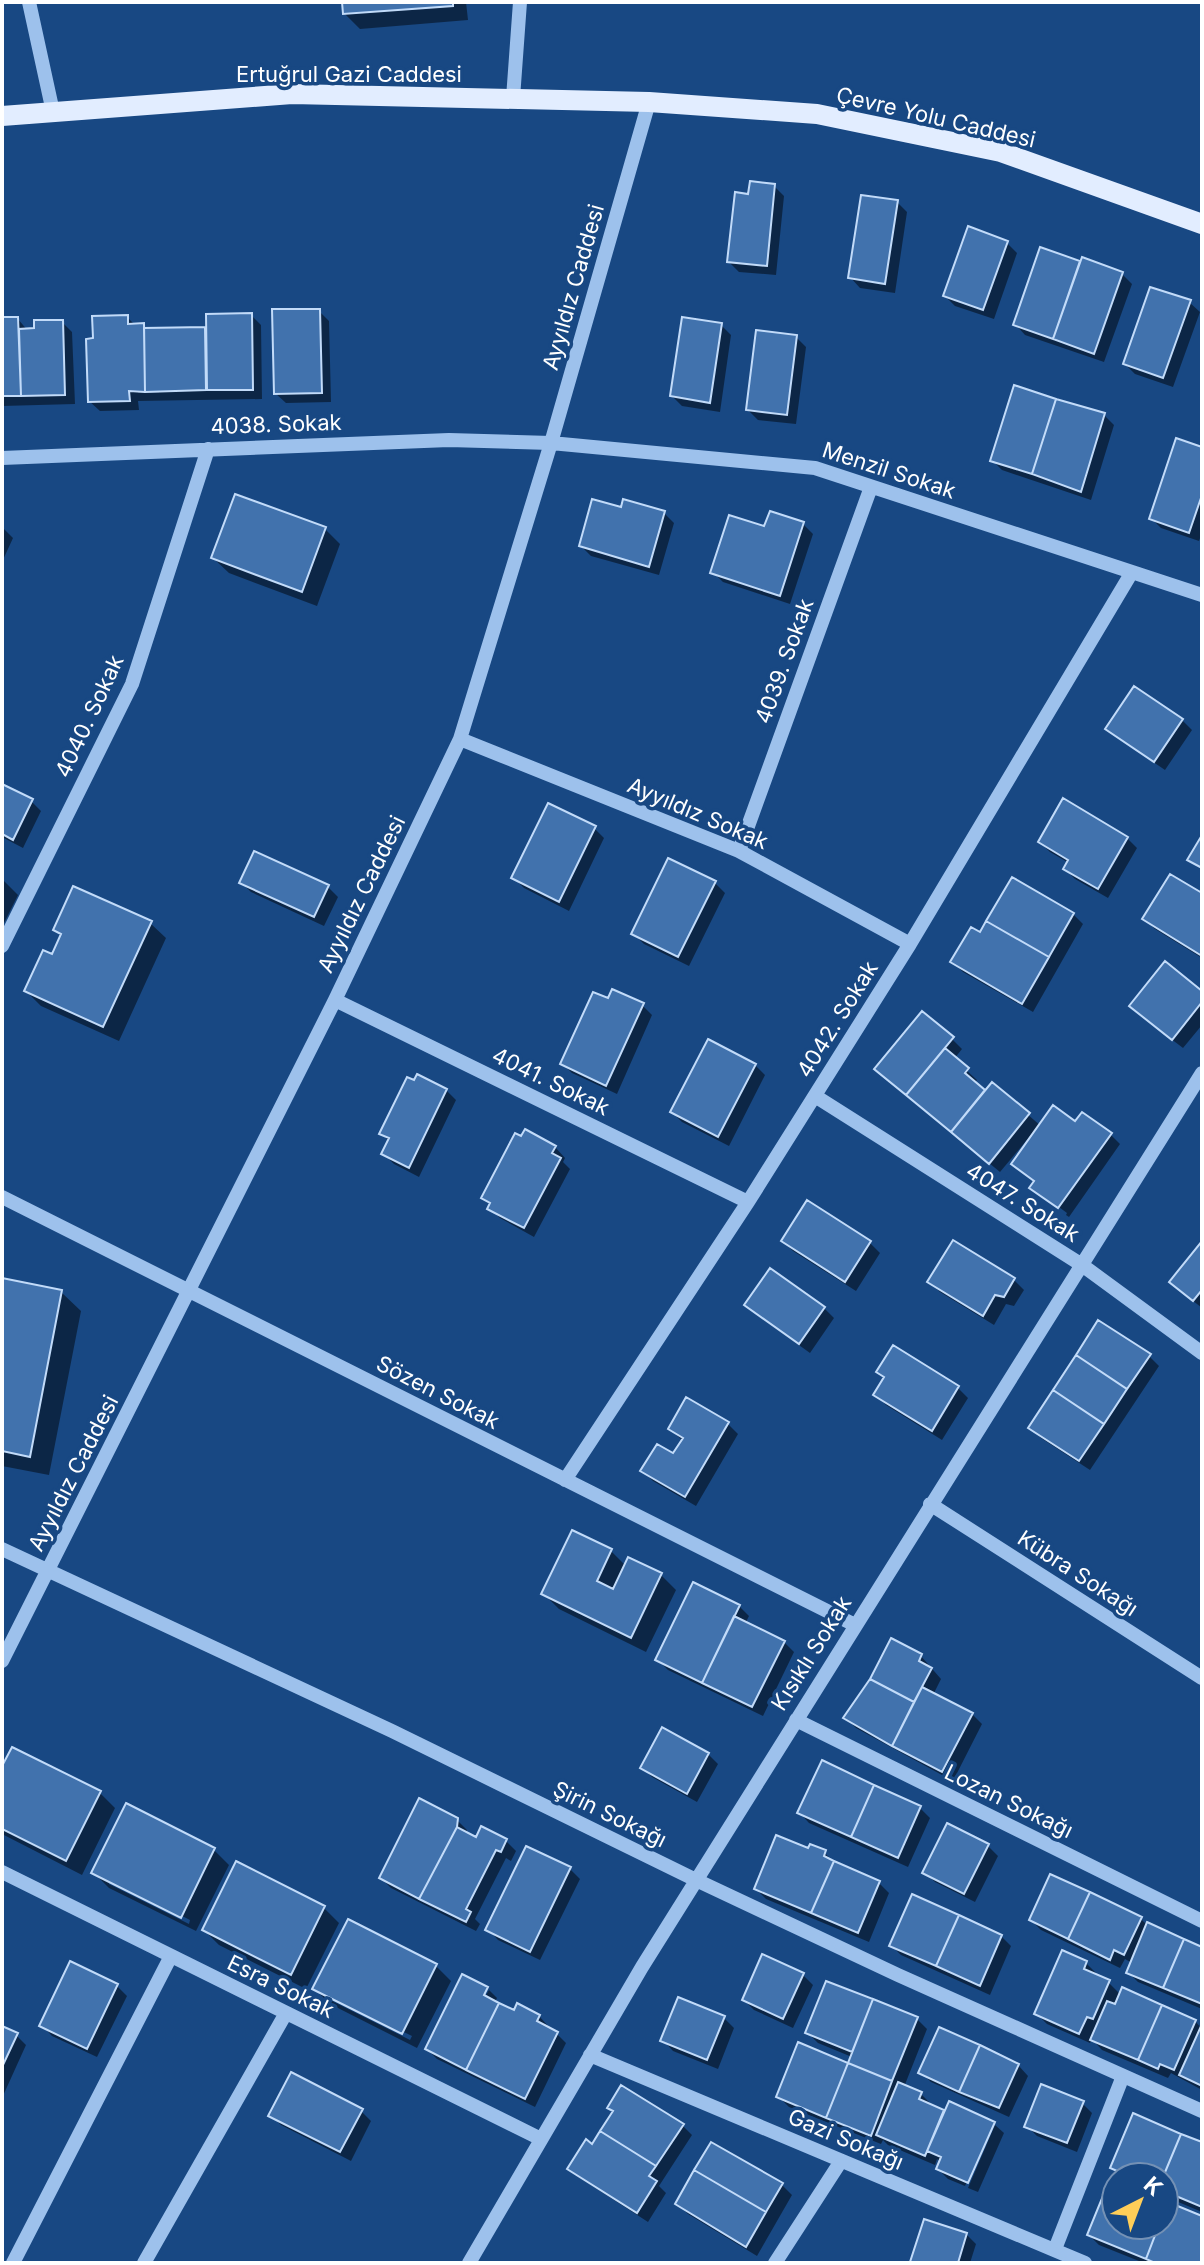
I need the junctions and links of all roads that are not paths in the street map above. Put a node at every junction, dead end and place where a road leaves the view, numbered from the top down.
1 (29, 2) edge
2 (520, 2) edge
3 (513, 98) junction
4 (649, 102) junction
5 (53, 112) junction
6 (2, 116) edge
7 (1202, 224) edge
8 (551, 443) junction
9 (208, 449) junction
10 (2, 458) edge
11 (871, 487) junction
12 (1132, 572) junction
13 (1202, 595) edge
14 (460, 739) junction
15 (739, 851) junction
16 (910, 944) junction
17 (2, 946) edge
18 (335, 1000) junction
19 (1202, 1073) edge
20 (815, 1096) junction
21 (2, 1197) edge
22 (748, 1202) junction
23 (1082, 1265) junction
24 (189, 1291) junction
25 (1202, 1353) edge
26 (565, 1480) junction
27 (930, 1504) junction
28 (2, 1549) edge
29 (48, 1570) junction
30 (855, 1625) junction
31 (2, 1661) edge
32 (1202, 1678) edge
33 (796, 1720) junction
34 (2, 1872) edge
35 (696, 1880) junction
36 (1202, 1921) edge
37 (171, 1956) junction
38 (286, 2013) junction
39 (590, 2055) junction
40 (1123, 2076) junction
41 (1202, 2111) edge
42 (541, 2139) junction
43 (841, 2161) junction
44 (1055, 2249) junction
45 (13, 2263) edge
46 (144, 2263) edge
47 (469, 2263) edge
48 (775, 2263) edge
49 (1085, 2263) edge

1 - 5 street
2 - 3 street
3 - 4 main road, Ertuğrul Gazi Caddesi
3 - 5 main road, Ertuğrul Gazi Caddesi
4 - 7 main road, Çevre Yolu Caddesi
4 - 8 street, Ayyıldız Caddesi
5 - 6 main road, Ertuğrul Gazi Caddesi
8 - 9 street, 4038. Sokak
8 - 11 street, Menzil Sokak
8 - 14 street, Ayyıldız Caddesi
9 - 10 street, 4038. Sokak
9 - 17 street, 4040. Sokak
11 - 12 street, Menzil Sokak
11 - 15 street, 4039. Sokak
12 - 13 street, Menzil Sokak
12 - 16 street, 4042. Sokak
14 - 15 street, Ayyıldız Sokak
14 - 18 street, Ayyıldız Caddesi
15 - 16 street, Ayyıldız Sokak
16 - 20 street, 4042. Sokak
18 - 22 street, 4041. Sokak
18 - 24 street, Ayyıldız Caddesi
19 - 23 street, Kısıklı Sokak
20 - 22 street, 4042. Sokak
20 - 23 street, 4047. Sokak
21 - 24 street, Sözen Sokak
22 - 26 street, 4042. Sokak
23 - 25 street, 4047. Sokak
23 - 27 street, Kısıklı Sokak
24 - 26 street, Sözen Sokak
24 - 29 street, Ayyıldız Caddesi
26 - 30 street, Sözen Sokak
27 - 30 street, Kısıklı Sokak
27 - 32 street, Kübra Sokağı
28 - 29 street, Şirin Sokağı
29 - 31 street, Ayyıldız Caddesi
29 - 35 street, Şirin Sokağı
30 - 33 street, Kısıklı Sokak
33 - 35 street, Kısıklı Sokak
33 - 36 street, Lozan Sokağı
34 - 37 street, Esra Sokak
35 - 39 street, Kısıklı Sokak
35 - 40 street, Şirin Sokağı
37 - 38 street, Esra Sokak
37 - 45 street
38 - 42 street, Esra Sokak
38 - 46 street
39 - 42 street, Kısıklı Sokak
39 - 43 street, Gazi Sokağı
40 - 41 street, Şirin Sokağı
40 - 44 street
42 - 47 street, Kısıklı Sokak
43 - 44 street, Gazi Sokağı
43 - 48 street
44 - 49 street, Gazi Sokağı

